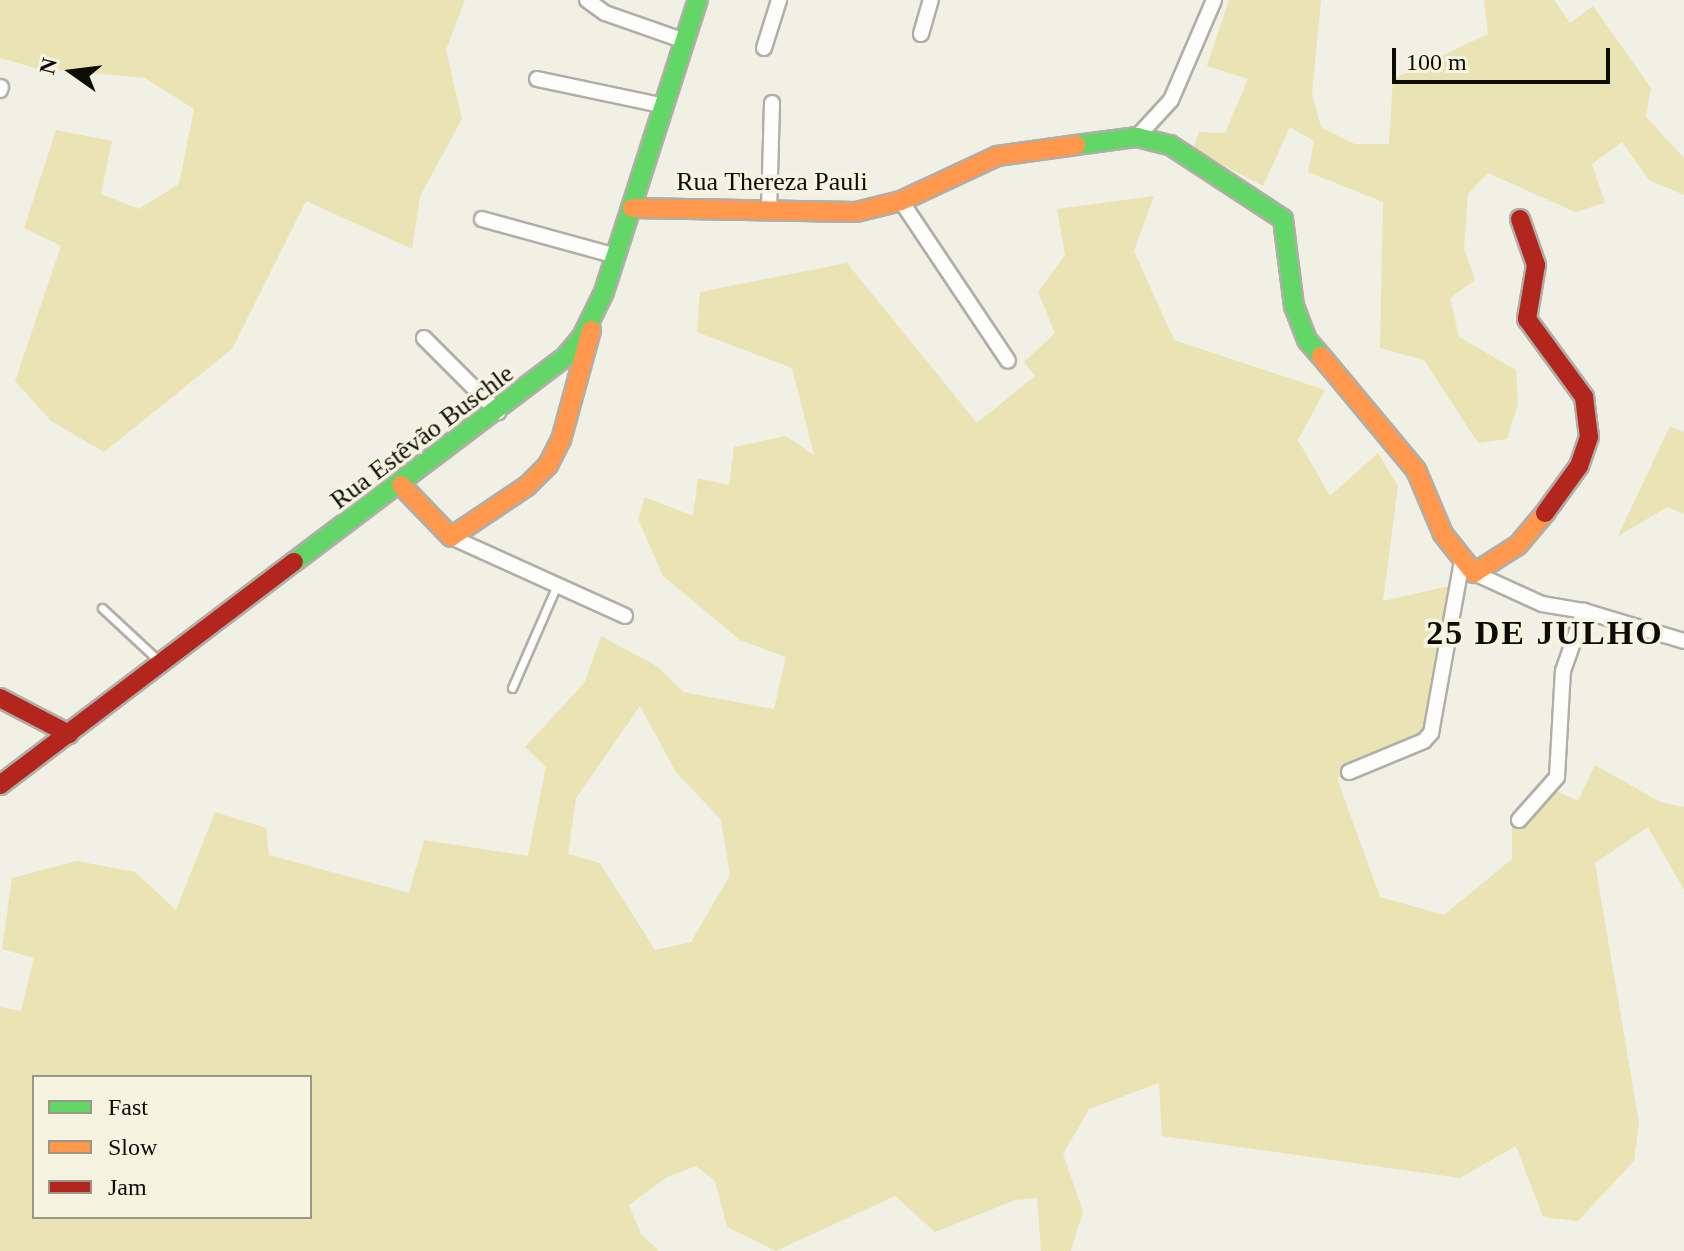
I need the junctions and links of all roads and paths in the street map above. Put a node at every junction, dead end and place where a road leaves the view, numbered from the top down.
1 (587, 0) edge
2 (698, 0) edge
3 (779, 0) edge
4 (931, 0) edge
5 (1214, 0) edge
6 (921, 34) dead end
7 (685, 41) junction
8 (764, 48) dead end
9 (537, 79) dead end
10 (772, 103) dead end
11 (665, 106) junction
12 (1137, 137) junction
13 (901, 201) junction
14 (632, 208) junction
15 (769, 211) junction
16 (482, 219) dead end
17 (1520, 219) dead end
18 (616, 256) junction
19 (594, 317) junction
20 (424, 338) dead end
21 (1008, 361) dead end
22 (498, 412) junction
23 (401, 485) junction
24 (451, 537) junction
25 (1468, 567) junction
26 (557, 585) junction
27 (102, 608) dead end
28 (1584, 611) junction
29 (625, 616) dead end
30 (1684, 641) edge
31 (162, 664) junction
32 (512, 688) dead end
33 (0, 698) edge
34 (69, 734) junction
35 (1349, 772) dead end
36 (0, 785) edge
37 (1519, 820) dead end

1 - 7 street
2 - 7 street, Rua Estêvão Buschle
3 - 8 street
4 - 6 street
5 - 12 street
7 - 11 street, Rua Estêvão Buschle
9 - 11 street
10 - 15 street
11 - 14 street, Rua Estêvão Buschle
12 - 13 street, Rua Thereza Pauli
12 - 25 street, Rua Thereza Pauli
13 - 15 street, Rua Thereza Pauli
13 - 21 street
14 - 15 street, Rua Thereza Pauli
14 - 18 street, Rua Estêvão Buschle
16 - 18 street
17 - 25 street
18 - 19 street, Rua Estêvão Buschle
19 - 22 street, Rua Estêvão Buschle
19 - 24 street
20 - 22 street
22 - 23 street, Rua Estêvão Buschle
23 - 24 street
23 - 31 street, Rua Estêvão Buschle
24 - 26 street
25 - 28 street
25 - 35 street
26 - 29 street
26 - 32 lane
27 - 31 lane
28 - 30 street
28 - 37 street
31 - 34 street, Rua Estêvão Buschle
33 - 34 street
34 - 36 street, Rua Estêvão Buschle

